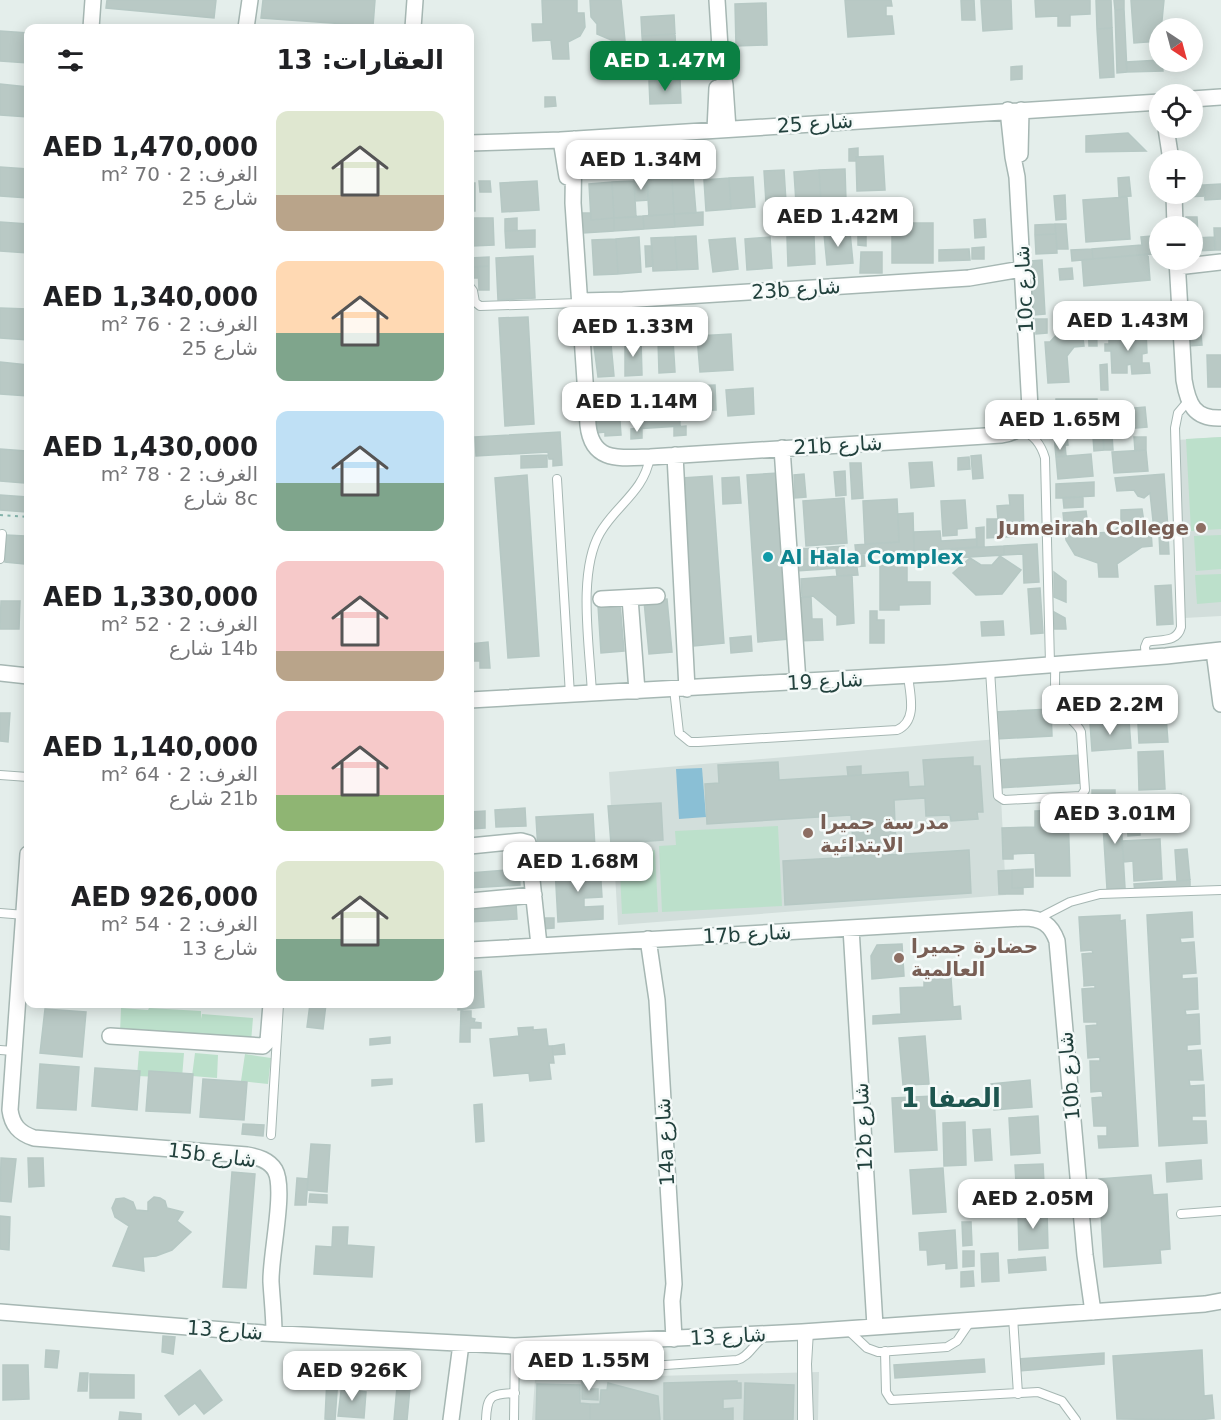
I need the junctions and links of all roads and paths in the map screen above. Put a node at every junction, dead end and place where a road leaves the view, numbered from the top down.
1 (93, 0) edge
2 (243, 0) edge
3 (250, 0) edge
4 (416, 0) edge
5 (717, 0) edge
6 (91, 24) edge
7 (246, 24) edge
8 (247, 24) edge
9 (413, 24) edge
10 (1221, 97) edge
11 (1203, 98) edge
12 (1149, 103) edge
13 (1015, 110) junction
14 (721, 129) junction
15 (567, 139) junction
16 (474, 143) edge
17 (1203, 260) edge
18 (1203, 262) edge
19 (1220, 262) edge
20 (1177, 270) edge
21 (1023, 275) junction
22 (474, 296) edge
23 (580, 305) junction
24 (1189, 400) junction
25 (1221, 418) edge
26 (1020, 429) junction
27 (782, 448) junction
28 (675, 455) junction
29 (650, 457) junction
30 (557, 479) dead end
31 (0, 515) edge
32 (24, 517) edge
33 (2, 534) dead end
34 (0, 559) edge
35 (657, 596) dead end
36 (630, 597) junction
37 (601, 599) dead end
38 (1218, 654) edge
39 (1146, 658) junction
40 (1053, 664) junction
41 (990, 670) junction
42 (0, 673) edge
43 (24, 676) edge
44 (908, 676) junction
45 (798, 682) junction
46 (681, 689) junction
47 (637, 692) junction
48 (592, 694) junction
49 (570, 695) junction
50 (474, 700) edge
51 (1221, 704) edge
52 (0, 775) edge
53 (24, 777) edge
54 (474, 846) edge
55 (1221, 890) edge
56 (534, 895) junction
57 (474, 901) edge
58 (0, 913) edge
59 (1030, 918) junction
60 (24, 921) edge
61 (851, 928) junction
62 (24, 935) edge
63 (654, 939) junction
64 (539, 945) junction
65 (474, 950) edge
66 (271, 1008) edge
67 (279, 1008) edge
68 (110, 1036) dead end
69 (7, 1050) edge
70 (271, 1135) dead end
71 (1221, 1211) edge
72 (1181, 1214) dead end
73 (1221, 1301) edge
74 (1205, 1304) junction
75 (1221, 1307) edge
76 (0, 1312) edge
77 (1086, 1312) junction
78 (1013, 1317) junction
79 (971, 1320) junction
80 (875, 1326) junction
81 (846, 1328) junction
82 (806, 1331) junction
83 (269, 1333) junction
84 (769, 1333) junction
85 (680, 1339) junction
86 (454, 1344) junction
87 (548, 1344) junction
88 (515, 1346) junction
89 (885, 1351) junction
90 (515, 1393) junction
91 (1018, 1394) junction
92 (451, 1420) edge
93 (486, 1420) edge
94 (514, 1420) edge
95 (802, 1420) edge
96 (809, 1420) edge
97 (1076, 1420) edge

1 - 6 street
2 - 7 street
3 - 8 street
4 - 9 street
5 - 14 street
10 - 11 street
12 - 13 street, شارع 25
13 - 14 street, شارع 25
13 - 21 street, 10c شارع
14 - 15 street, شارع 25
15 - 16 street, شارع 25
15 - 23 street
17 - 19 street
18 - 19 street
20 - 24 street
21 - 23 street, 23b شارع
21 - 26 street, 10c شارع
22 - 23 lane
23 - 29 street, 21b شارع
24 - 25 street
24 - 39 lane
26 - 27 street, 21b شارع
26 - 40 lane
27 - 28 street, 21b شارع
27 - 45 street
28 - 29 street, 21b شارع
28 - 46 street
29 - 48 lane
30 - 49 lane
31 - 32 path
33 - 34 lane
35 - 36 street
36 - 37 street
36 - 47 street
38 - 39 street, شارع 19
38 - 51 street
39 - 40 street, شارع 19
40 - 41 street, شارع 19
40 - 41 lane
41 - 44 street, شارع 19
42 - 43 street
44 - 45 street, شارع 19
44 - 46 lane
45 - 46 street, شارع 19
46 - 47 street, شارع 19
47 - 48 street, شارع 19
48 - 49 street, شارع 19
49 - 50 street, شارع 19
52 - 53 lane
54 - 56 street
55 - 59 lane
56 - 57 street
56 - 64 street
58 - 60 lane
59 - 61 street, 17b شارع
59 - 77 street, 10b شارع
61 - 63 street, 17b شارع
61 - 80 street, 12b شارع
62 - 69 street
63 - 64 street, 17b شارع
63 - 85 street, 14a شارع
64 - 65 street, 17b شارع
66 - 68 street
67 - 70 lane
69 - 83 street, 15b شارع
71 - 72 lane
73 - 74 street, شارع 13
74 - 75 street, شارع 13
74 - 77 street, شارع 13
76 - 83 street, شارع 13
77 - 78 street, شارع 13
78 - 79 street, شارع 13
78 - 91 lane
79 - 80 street, شارع 13
79 - 89 lane
80 - 81 street, شارع 13
81 - 82 street, شارع 13
81 - 89 lane
82 - 84 street, شارع 13
82 - 95 lane
82 - 96 lane
83 - 86 street, شارع 13
84 - 85 street, شارع 13
84 - 87 lane
85 - 87 street, شارع 13
86 - 88 street, شارع 13
86 - 92 street
87 - 88 street, شارع 13
88 - 90 lane
89 - 91 lane
90 - 93 lane
90 - 94 lane
91 - 97 lane

